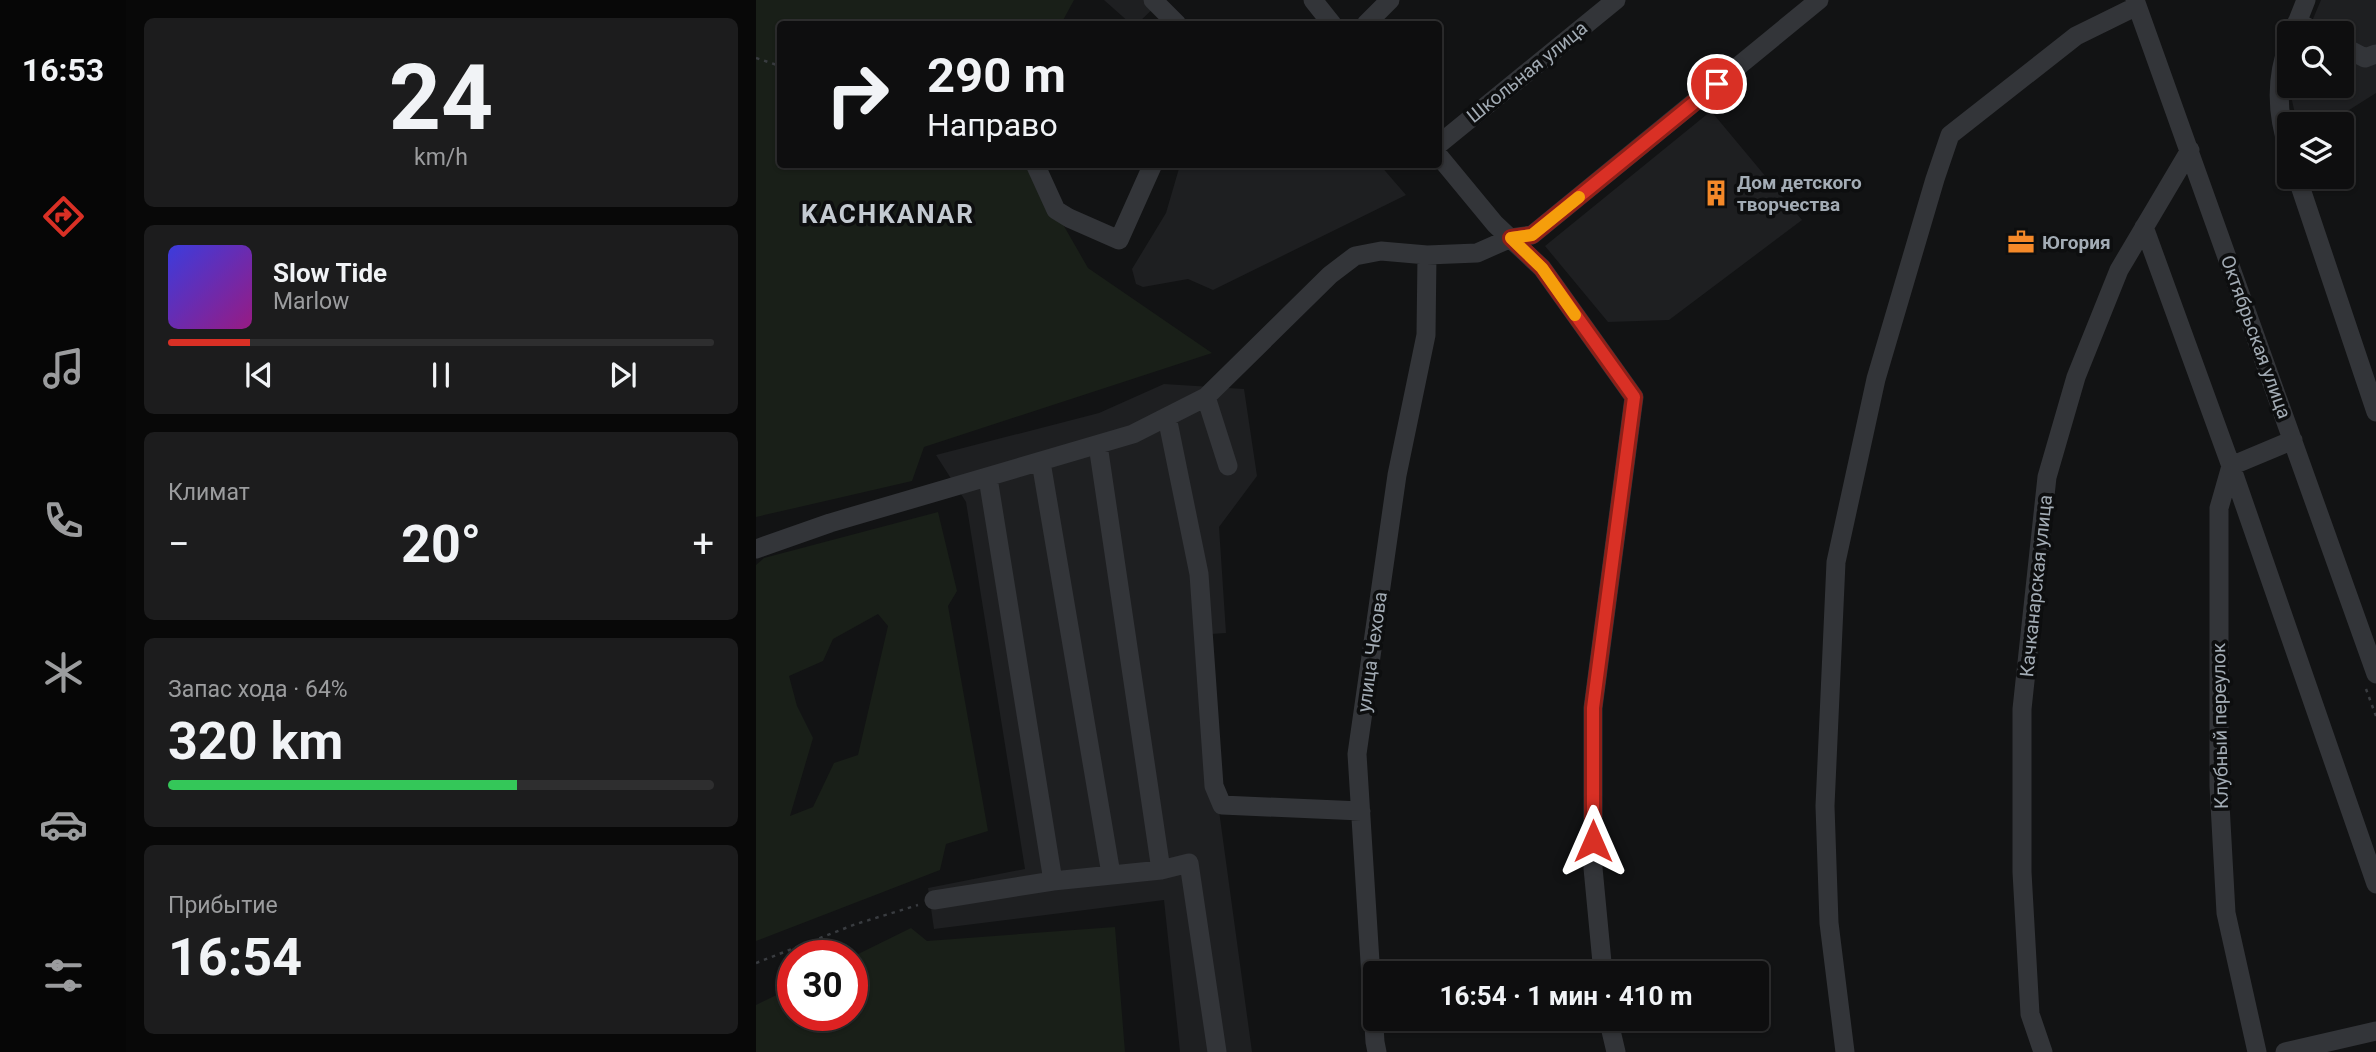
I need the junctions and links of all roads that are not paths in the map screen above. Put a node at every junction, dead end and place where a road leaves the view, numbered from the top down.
1 (1153, 0) edge
2 (1313, 0) edge
3 (1390, 0) edge
4 (1616, 0) edge
5 (1819, 0) edge
6 (2306, 0) edge
7 (2136, 3) edge
8 (1174, 21) edge
9 (1330, 21) edge
10 (1369, 21) edge
11 (2297, 21) edge
12 (2354, 52) edge
13 (2376, 54) edge
14 (1442, 142) edge
15 (2190, 150) junction
16 (1442, 160) edge
17 (1037, 168) edge
18 (1151, 168) edge
19 (2301, 189) edge
20 (2144, 227) junction
21 (1511, 238) junction
22 (1427, 256) junction
23 (1206, 397) junction
24 (2376, 412) edge
25 (1167, 417) junction
26 (2293, 440) junction
27 (1098, 444) junction
28 (1041, 462) junction
29 (1228, 466) dead end
30 (2231, 466) junction
31 (988, 478) junction
32 (756, 549) edge
33 (2376, 674) edge
34 (1361, 811) junction
35 (1161, 870) junction
36 (1111, 874) junction
37 (1053, 881) junction
38 (2376, 884) edge
39 (934, 900) road end
40 (1602, 961) edge
41 (1611, 1031) edge
42 (2376, 1031) edge
43 (1217, 1052) edge
44 (1377, 1052) edge
45 (1616, 1052) edge
46 (1845, 1052) edge
47 (2043, 1052) edge
48 (2257, 1052) edge
49 (2285, 1052) edge

1 - 8 street
2 - 9 street
3 - 10 street
4 - 14 street, Школьная улица
5 - 21 street
6 - 11 street
7 - 15 street, Октябрьская улица
7 - 46 street
12 - 13 street
15 - 20 street, Качканарская улица
15 - 26 street, Октябрьская улица
16 - 21 street
17 - 18 street
19 - 24 street
20 - 30 street
20 - 47 street, Качканарская улица
21 - 22 street
21 - 40 street
22 - 23 street
22 - 34 street, улица Чехова
23 - 25 street
23 - 29 street
25 - 27 street
25 - 34 street
26 - 30 street
26 - 33 street, Октябрьская улица
27 - 28 street
27 - 35 street
28 - 31 street
28 - 36 street
30 - 38 street
30 - 48 street, Клубный переулок
31 - 32 street
31 - 37 street
34 - 44 street, улица Чехова
35 - 36 street
35 - 43 street
36 - 37 street
37 - 39 street
41 - 45 street
42 - 49 street

